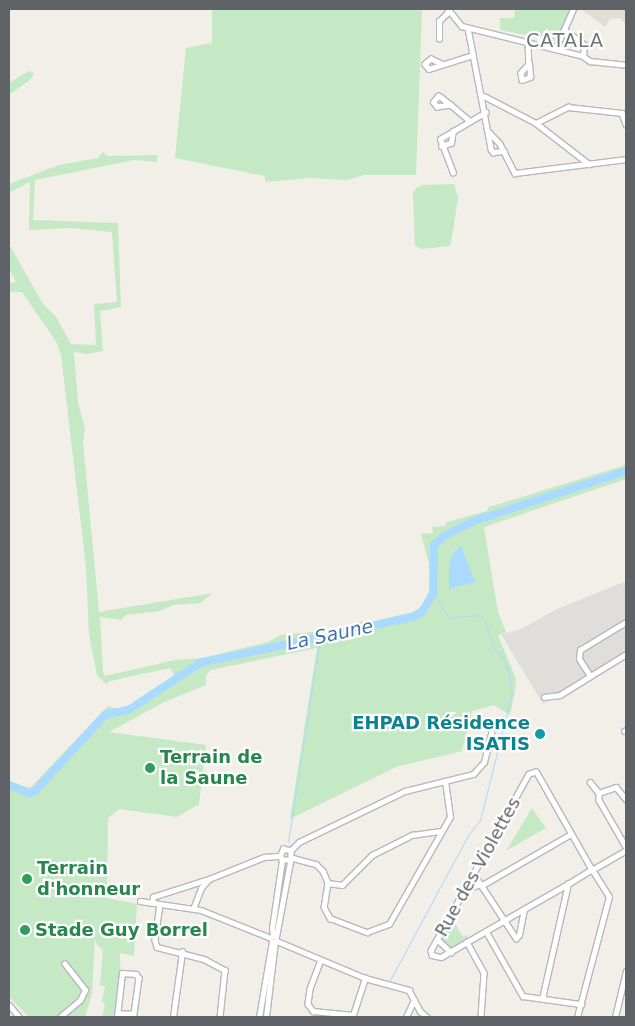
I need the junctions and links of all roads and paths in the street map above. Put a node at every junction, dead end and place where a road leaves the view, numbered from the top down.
1 (573, 9) edge
2 (449, 10) edge
3 (468, 28) junction
4 (564, 30) junction
5 (439, 39) dead end
6 (528, 41) junction
7 (556, 48) junction
8 (473, 55) junction
9 (583, 56) junction
10 (443, 64) dead end
11 (529, 64) dead end
12 (626, 65) edge
13 (484, 96) junction
14 (451, 105) dead end
15 (486, 112) junction
16 (624, 112) edge
17 (470, 121) junction
18 (536, 123) junction
19 (626, 124) edge
20 (453, 131) junction
21 (489, 132) junction
22 (442, 146) junction
23 (504, 151) junction
24 (626, 159) edge
25 (589, 165) junction
26 (453, 172) dead end
27 (626, 622) edge
28 (626, 654) edge
29 (590, 676) junction
30 (544, 697) dead end
31 (491, 733) dead end
32 (445, 781) junction
33 (590, 782) dead end
34 (599, 793) junction
35 (626, 798) edge
36 (441, 831) junction
37 (571, 834) junction
38 (626, 849) edge
39 (291, 850) junction
40 (281, 858) junction
41 (291, 860) junction
42 (592, 870) junction
43 (474, 874) junction
44 (207, 880) junction
45 (328, 883) junction
46 (484, 884) junction
47 (568, 884) junction
48 (466, 888) junction
49 (140, 901) dead end
50 (152, 903) junction
51 (160, 904) junction
52 (193, 909) junction
53 (524, 909) junction
54 (504, 921) junction
55 (272, 928) junction
56 (486, 932) junction
57 (263, 935) junction
58 (274, 939) junction
59 (438, 940) junction
60 (467, 942) junction
61 (286, 944) junction
62 (276, 950) junction
63 (182, 952) junction
64 (451, 952) junction
65 (321, 960) junction
66 (65, 964) dead end
67 (626, 972) edge
68 (365, 978) junction
69 (414, 1000) junction
70 (542, 1000) junction
71 (581, 1004) junction
72 (9, 1006) edge
73 (420, 1011) junction
74 (117, 1015) edge
75 (19, 1017) edge
76 (60, 1017) edge
77 (173, 1017) edge
78 (220, 1017) edge
79 (259, 1017) edge
80 (266, 1017) edge
81 (352, 1017) edge
82 (406, 1017) edge
83 (416, 1017) edge
84 (427, 1017) edge
85 (481, 1017) edge
86 (577, 1017) edge
87 (615, 1017) edge

1 - 4 street
2 - 3 street
2 - 5 street
3 - 6 street
3 - 8 street
4 - 7 street
4 - 9 street
6 - 7 street
6 - 11 street
7 - 9 street
8 - 10 street
8 - 13 street
9 - 12 street
13 - 15 street
13 - 18 street
14 - 17 street
15 - 17 street
15 - 21 street
16 - 18 street
16 - 19 street
17 - 20 street
18 - 25 street
20 - 22 street
20 - 22 street
21 - 23 street
21 - 23 street
22 - 26 street
23 - 25 street
24 - 25 street
27 - 29 street
28 - 29 street
29 - 30 street
31 - 32 street
32 - 36 street
32 - 39 street
33 - 34 street
34 - 35 street
34 - 38 street
36 - 45 street
36 - 45 street
37 - 42 street
37 - 43 street, Rue des Violettes
37 - 46 street
38 - 42 street
39 - 40 street
39 - 41 street
40 - 41 street
40 - 44 street
40 - 55 street
41 - 45 street
41 - 58 street
42 - 47 street
42 - 71 street
43 - 46 street
43 - 48 street, Rue des Violettes
44 - 50 street
44 - 52 street
46 - 48 street
46 - 54 street
47 - 53 street
47 - 70 street
48 - 59 street, Rue des Violettes
49 - 50 street
50 - 51 street
51 - 52 street
51 - 63 street
52 - 57 street
53 - 54 street
53 - 54 street
54 - 56 street
55 - 57 street
55 - 58 street
56 - 60 street
56 - 70 street
57 - 58 street
58 - 61 street
58 - 62 street
58 - 79 street
59 - 64 street
59 - 64 street, Rue des Violettes
60 - 64 street
60 - 85 street
61 - 62 street
61 - 65 street
62 - 80 street
63 - 77 street
63 - 78 street
65 - 68 street
65 - 81 street
66 - 76 street
67 - 87 street
68 - 69 street
68 - 81 street
69 - 73 street
69 - 82 street
70 - 71 street
71 - 86 street
72 - 75 street
73 - 83 street
73 - 84 street
74 - 74 street

